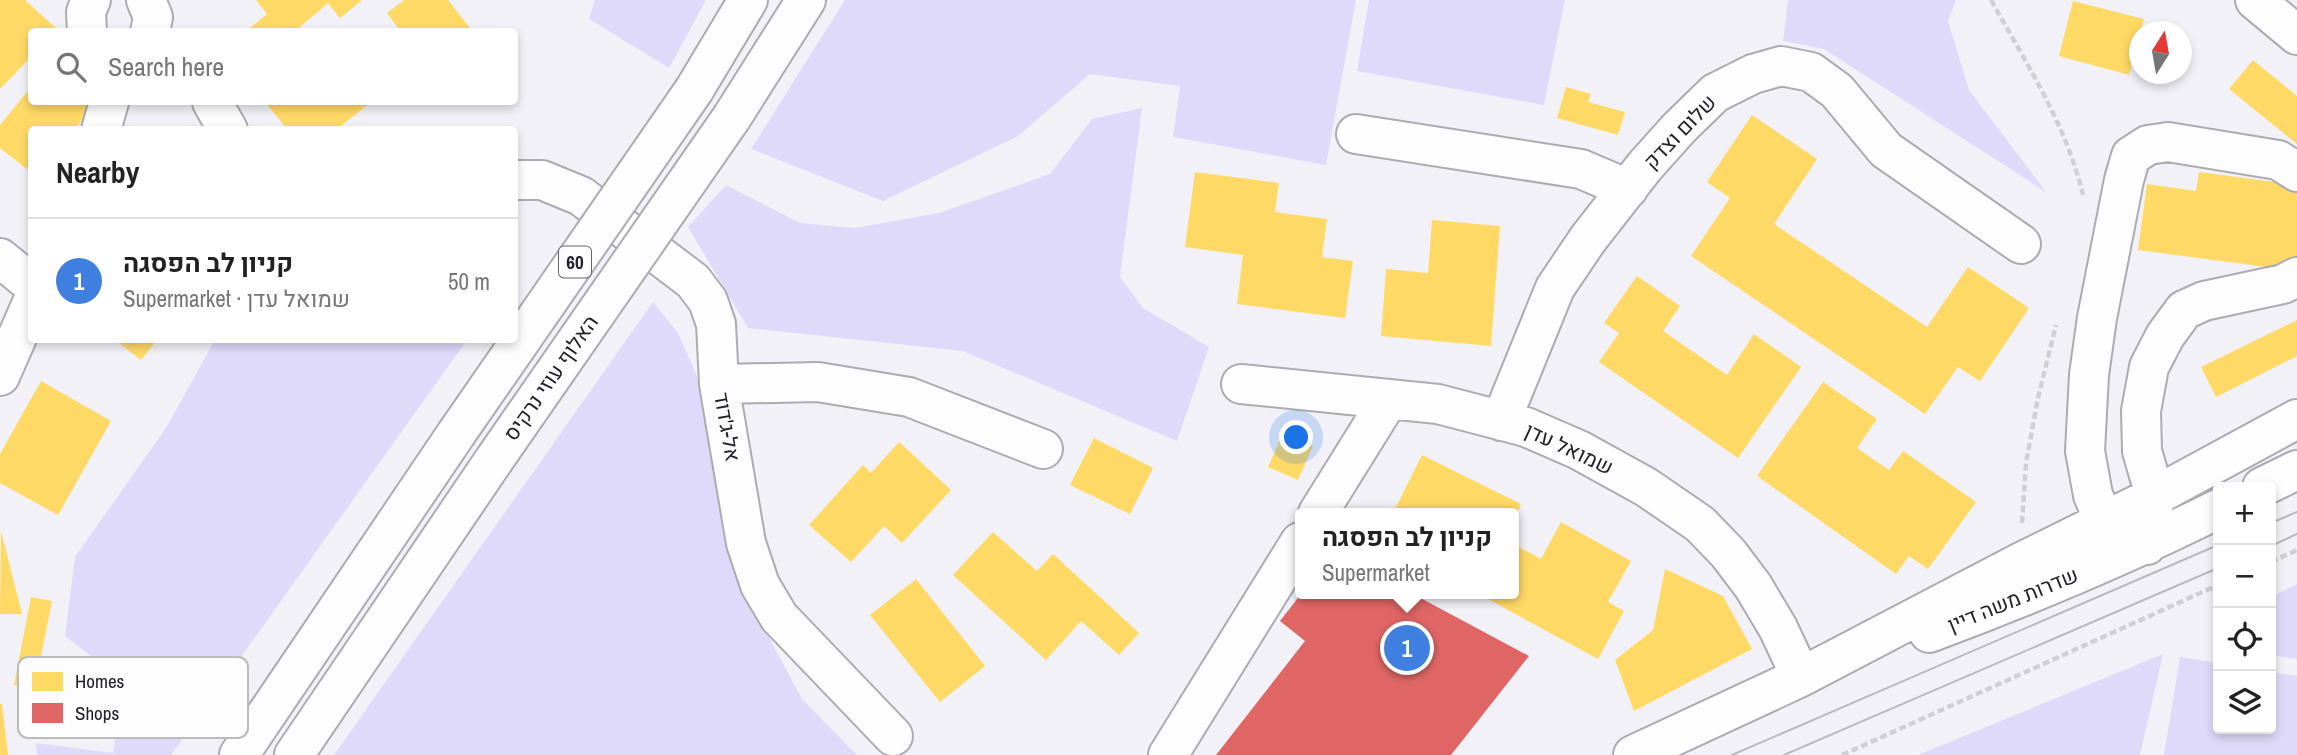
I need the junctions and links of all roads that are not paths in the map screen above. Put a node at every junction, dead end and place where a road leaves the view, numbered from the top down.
1 (146, 0) edge
2 (748, 0) edge
3 (806, 0) edge
4 (2255, 0) edge
5 (151, 28) edge
6 (2297, 35) edge
7 (108, 105) edge
8 (214, 105) edge
9 (101, 126) edge
10 (226, 126) edge
11 (1356, 134) dead end
12 (2297, 172) edge
13 (518, 180) edge
14 (1628, 189) junction
15 (2021, 244) dead end
16 (0, 258) edge
17 (2297, 277) edge
18 (28, 281) edge
19 (28, 312) edge
20 (0, 376) edge
21 (719, 384) junction
22 (1241, 384) dead end
23 (1389, 399) junction
24 (2297, 419) edge
25 (1501, 421) junction
26 (1043, 449) dead end
27 (2297, 470) edge
28 (2272, 482) edge
29 (2155, 496) junction
30 (1321, 508) edge
31 (2213, 512) edge
32 (2104, 521) junction
33 (2147, 545) junction
34 (1295, 550) edge
35 (1801, 677) junction
36 (893, 736) dead end
37 (239, 755) edge
38 (294, 755) edge
39 (1168, 755) edge
40 (1633, 755) edge

1 - 5 main road
2 - 37 main road, 60, bridge
3 - 38 main road, האלוף עוזי נרקיס / 60, bridge
4 - 6 main road
7 - 9 main road
8 - 10 main road
11 - 14 main road
12 - 32 main road
13 - 21 main road, אל-ג'דוד
14 - 15 main road, שלום וצדק
14 - 25 main road, שלום וצדק
16 - 18 main road
17 - 29 main road
19 - 20 main road
21 - 26 main road
21 - 36 main road, אל-ג'דוד
22 - 23 main road, שמואל עדן
23 - 25 main road, שמואל עדן
23 - 30 main road
24 - 29 main road
25 - 35 main road, שמואל עדן
27 - 28 main road
29 - 32 main road, שדרות משה דיין
29 - 33 main road
31 - 33 main road, שדרות משה דיין
32 - 33 main road
32 - 35 main road, שדרות משה דיין
33 - 35 main road, שדרות משה דיין
34 - 39 main road
35 - 40 main road, שדרות משה דיין

